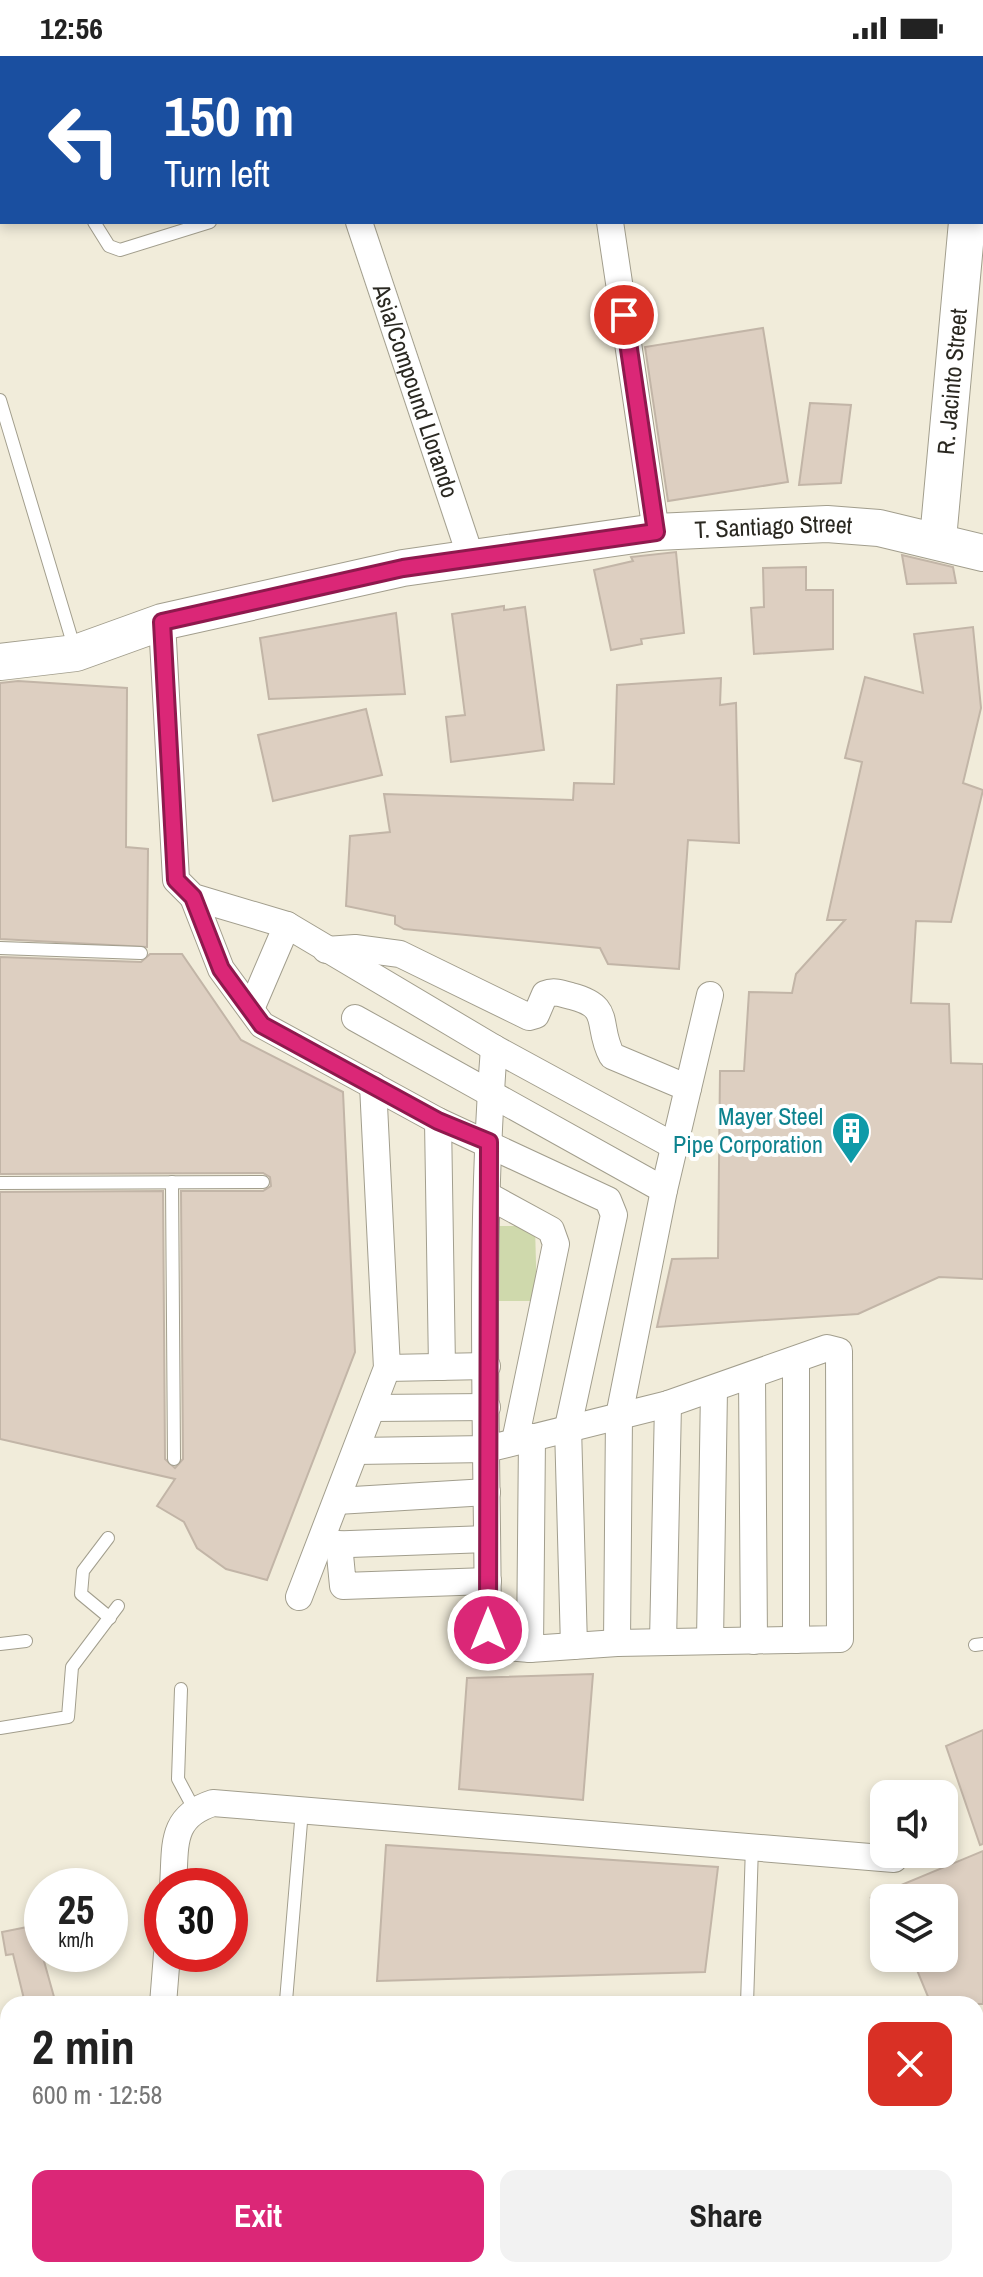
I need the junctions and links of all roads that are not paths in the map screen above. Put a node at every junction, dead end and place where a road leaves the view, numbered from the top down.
1 (95, 224) edge
2 (204, 224) edge
3 (360, 224) edge
4 (610, 224) edge
5 (967, 224) edge
6 (0, 400) edge
7 (656, 532) junction
8 (938, 539) junction
9 (983, 553) edge
10 (471, 558) junction
11 (162, 622) junction
12 (76, 653) junction
13 (0, 662) edge
14 (193, 897) junction
15 (287, 925) junction
16 (0, 948) edge
17 (326, 950) junction
18 (141, 953) dead end
19 (710, 995) dead end
20 (251, 1009) junction
21 (355, 1018) dead end
22 (494, 1048) junction
23 (373, 1085) junction
24 (688, 1088) junction
25 (490, 1094) junction
26 (438, 1121) junction
27 (489, 1142) junction
28 (674, 1146) junction
29 (172, 1182) junction
30 (263, 1182) dead end
31 (0, 1183) edge
32 (664, 1190) junction
33 (487, 1195) junction
34 (796, 1361) junction
35 (487, 1366) junction
36 (442, 1367) junction
37 (387, 1368) junction
38 (752, 1376) junction
39 (714, 1389) junction
40 (668, 1404) junction
41 (487, 1407) junction
42 (373, 1408) junction
43 (619, 1416) junction
44 (568, 1427) junction
45 (524, 1439) junction
46 (487, 1449) junction
47 (356, 1451) junction
48 (174, 1459) dead end
49 (487, 1492) junction
50 (337, 1501) junction
51 (108, 1538) dead end
52 (487, 1539) junction
53 (329, 1544) junction
54 (488, 1581) junction
55 (299, 1597) dead end
56 (118, 1606) dead end
57 (110, 1618) junction
58 (796, 1640) junction
59 (26, 1641) dead end
60 (710, 1641) junction
61 (754, 1641) junction
62 (663, 1642) junction
63 (617, 1643) junction
64 (0, 1644) edge
65 (574, 1646) junction
66 (530, 1649) junction
67 (181, 1689) dead end
68 (0, 1728) edge
69 (194, 1809) junction
70 (302, 1810) junction
71 (752, 1846) junction
72 (870, 1857) edge
73 (175, 1868) edge
74 (166, 1972) edge
75 (164, 1996) edge
76 (286, 1996) edge
77 (747, 1996) edge
78 (0, 2046) edge
79 (0, 2206) edge

1 - 2 lane
3 - 10 street, Asia/Compound Llorando
4 - 7 street
5 - 8 main road, R. Jacinto Street
6 - 12 lane
7 - 8 main road, T. Santiago Street
7 - 10 main road, T. Santiago Street
8 - 9 main road, T. Santiago Street
10 - 11 main road, T. Santiago Street
11 - 12 main road, T. Santiago Street
11 - 14 street
12 - 13 main road, T. Santiago Street
14 - 15 street
14 - 20 street
15 - 17 street
15 - 20 street
16 - 18 lane
17 - 22 street
17 - 24 street
19 - 24 street
20 - 23 street
21 - 25 street
22 - 25 street
22 - 28 street
23 - 26 street
23 - 37 street
24 - 28 street
25 - 27 street
25 - 32 street
26 - 27 street
26 - 36 street
27 - 33 street
27 - 44 street
28 - 32 street
29 - 30 lane
29 - 31 lane
29 - 48 lane
32 - 43 street
33 - 35 street
33 - 45 street
34 - 38 street
34 - 58 street
34 - 58 street
35 - 36 street
35 - 41 street
36 - 37 street
37 - 42 street
38 - 39 street
38 - 61 street
39 - 40 street
39 - 60 street
40 - 43 street
40 - 62 street
41 - 42 street
41 - 46 street
42 - 47 street
43 - 44 street
43 - 63 street
44 - 45 street
44 - 65 street
45 - 46 street
45 - 66 street
46 - 47 street
46 - 49 street
47 - 50 street
49 - 50 street
49 - 52 street
50 - 53 street
51 - 57 lane
52 - 53 street
52 - 54 street
53 - 54 street
53 - 55 street
54 - 66 street
56 - 57 lane
57 - 68 lane
58 - 61 street
59 - 64 lane
60 - 61 street
60 - 62 street
62 - 63 street
63 - 65 street
65 - 66 street
67 - 69 lane
69 - 70 street
69 - 73 street
70 - 71 street
70 - 76 lane
71 - 72 street
71 - 77 lane
74 - 75 street
78 - 79 street

